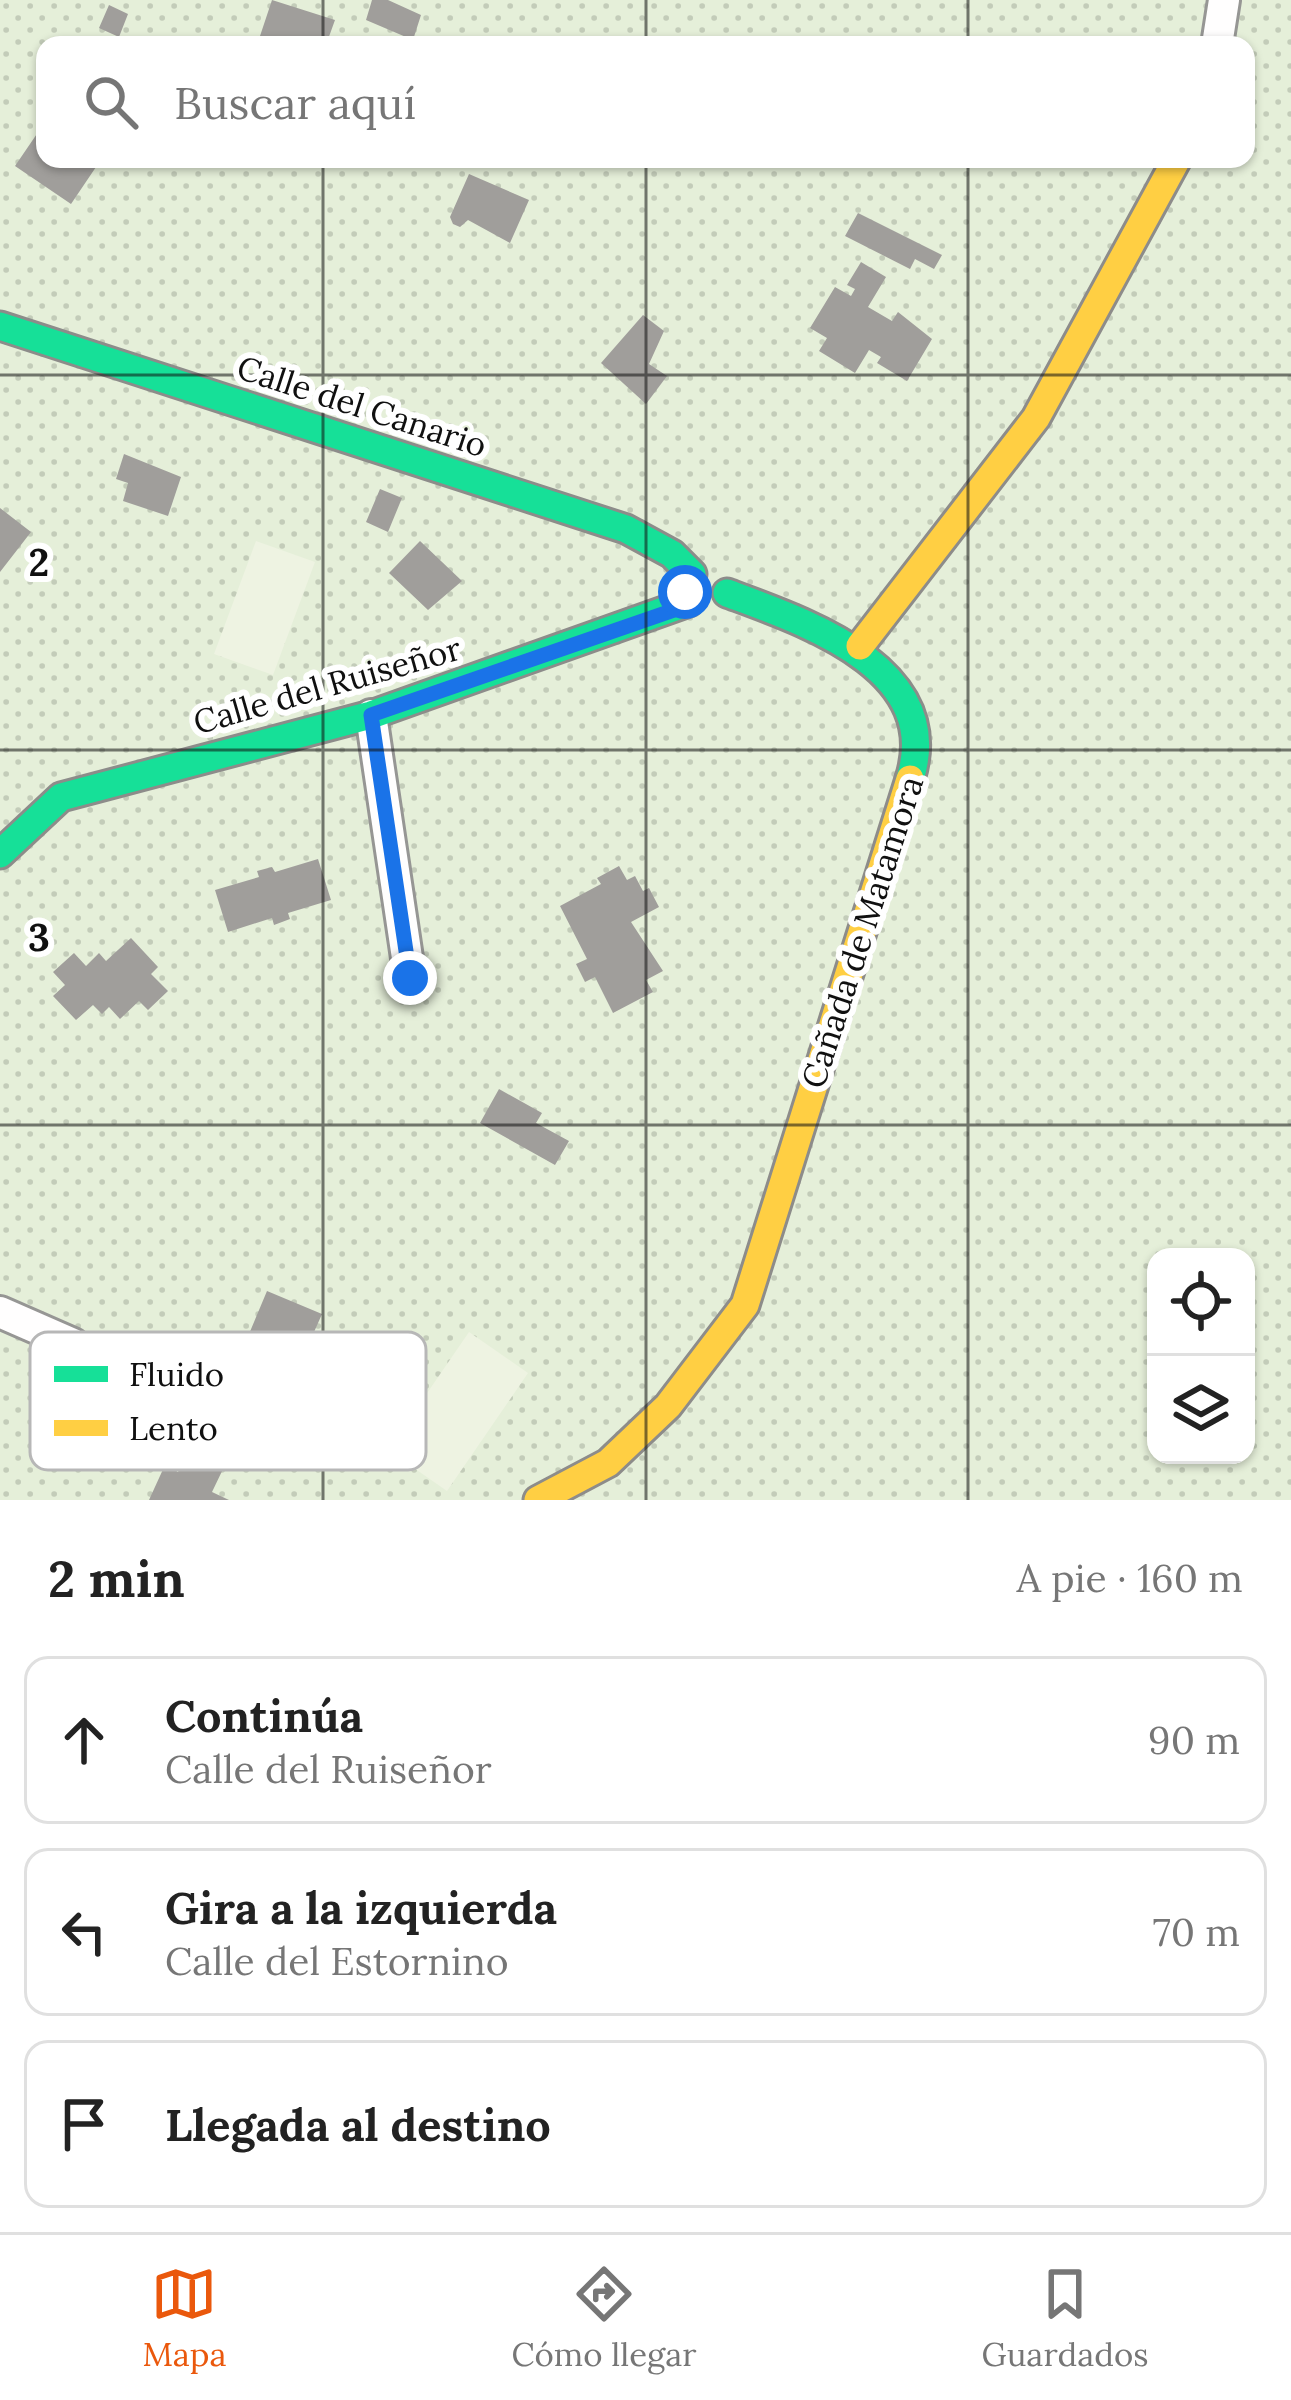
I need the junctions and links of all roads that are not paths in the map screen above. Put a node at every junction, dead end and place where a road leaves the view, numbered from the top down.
1 (1224, 0) edge
2 (1218, 36) edge
3 (1172, 168) edge
4 (0, 326) edge
5 (690, 588) junction
6 (727, 593) joint
7 (860, 646) junction
8 (371, 715) junction
9 (0, 854) edge
10 (410, 978) dead end
11 (0, 1312) edge
12 (46, 1332) edge
13 (538, 1500) edge

1 - 2 street
3 - 7 street
4 - 5 street, Calle del Canario
5 - 6 street
5 - 8 street, Calle del Ruiseñor
6 - 7 street
7 - 13 street, Cañada de Matamora
8 - 9 street, Calle del Ruiseñor
8 - 10 street
11 - 12 street

